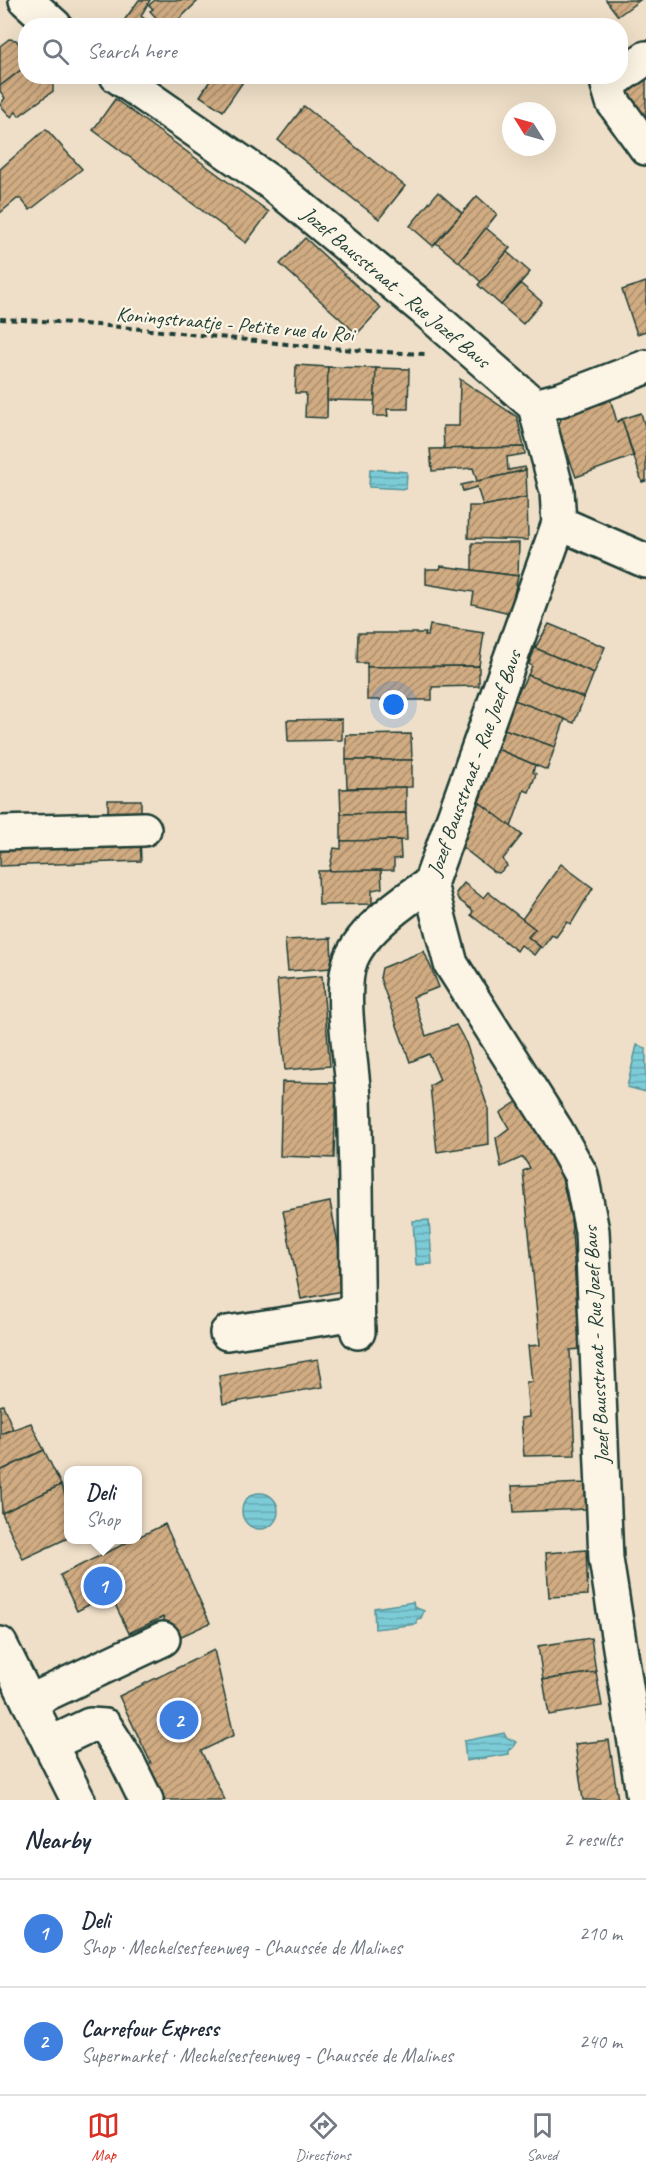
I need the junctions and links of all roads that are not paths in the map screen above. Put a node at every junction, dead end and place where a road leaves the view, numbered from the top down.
1 (26, 0) edge
2 (46, 18) edge
3 (646, 58) edge
4 (628, 70) edge
5 (128, 84) edge
6 (609, 84) edge
7 (646, 148) edge
8 (646, 367) edge
9 (535, 406) junction
10 (560, 523) junction
11 (646, 561) edge
12 (144, 829) dead end
13 (0, 833) edge
14 (430, 884) junction
15 (227, 1333) dead end
16 (163, 1639) dead end
17 (0, 1644) edge
18 (29, 1702) junction
19 (50, 1744) junction
20 (78, 1800) edge
21 (146, 1800) edge
22 (644, 1800) edge

1 - 2 street
3 - 4 street
5 - 9 street, Jozef Bausstraat - Rue Jozef Baus
6 - 7 street
8 - 9 street
9 - 10 street, Jozef Bausstraat - Rue Jozef Baus
10 - 11 street
10 - 14 street, Jozef Bausstraat - Rue Jozef Baus
12 - 13 street
14 - 15 street
14 - 22 street, Jozef Bausstraat - Rue Jozef Baus
16 - 18 street
17 - 18 street
18 - 19 street
19 - 20 street
19 - 21 street

